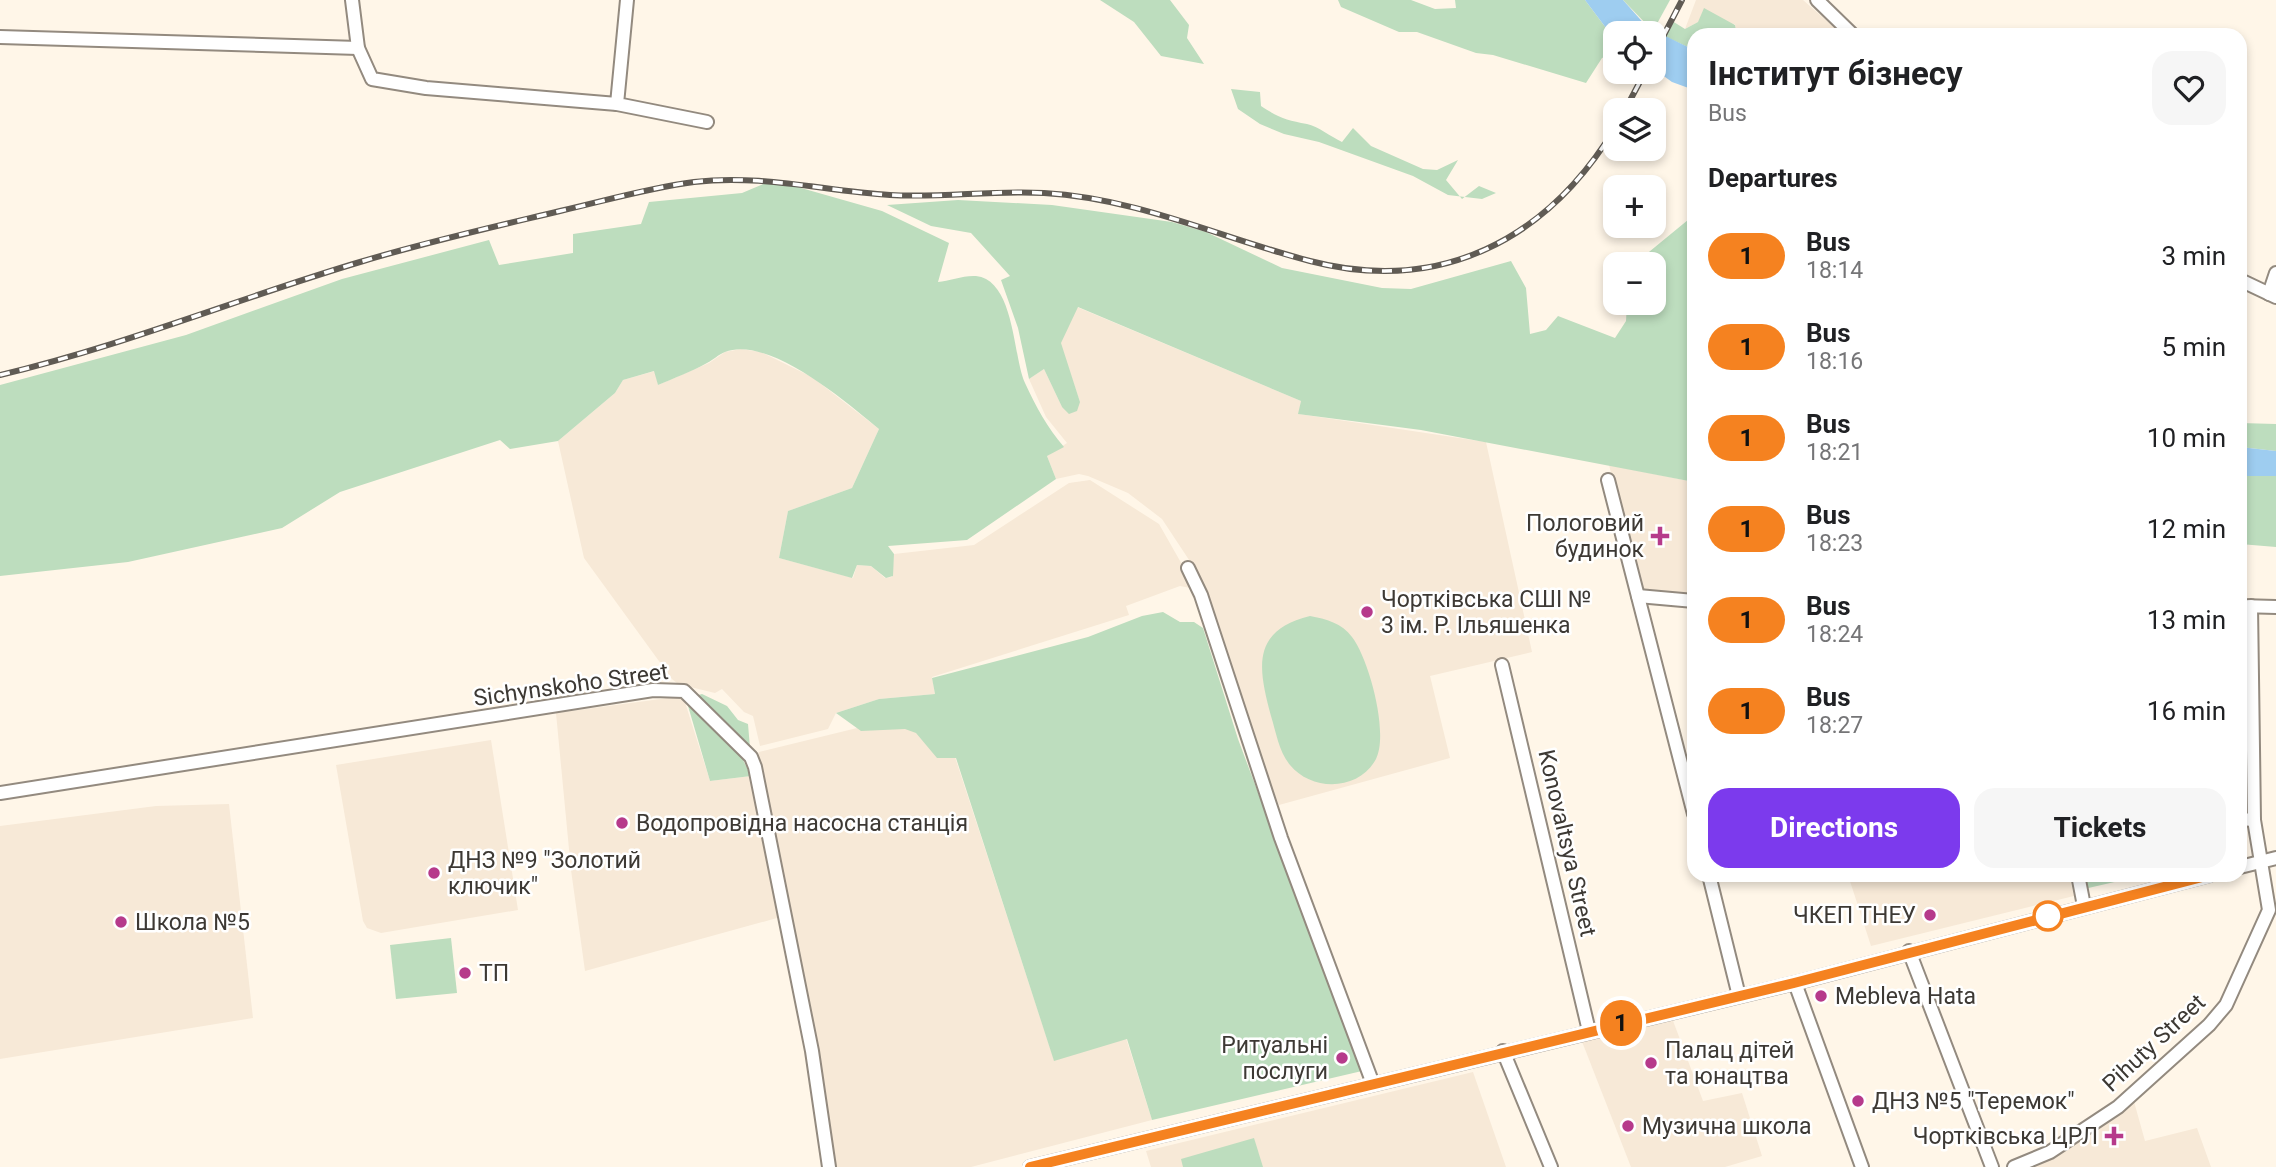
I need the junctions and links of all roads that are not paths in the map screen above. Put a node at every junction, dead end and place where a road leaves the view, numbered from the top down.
1 (352, 0) edge
2 (627, 0) edge
3 (1817, 0) edge
4 (1846, 28) edge
5 (0, 37) edge
6 (358, 48) junction
7 (617, 104) junction
8 (707, 122) dead end
9 (2276, 273) edge
10 (2247, 282) edge
11 (2273, 295) edge
12 (1608, 480) dead end
13 (1188, 568) dead end
14 (1638, 596) junction
15 (1687, 600) edge
16 (2247, 606) edge
17 (2276, 607) edge
18 (2247, 633) edge
19 (1502, 665) dead end
20 (1687, 787) edge
21 (0, 793) edge
22 (2247, 820) edge
23 (2254, 820) junction
24 (2276, 858) edge
25 (2263, 861) junction
26 (2247, 865) edge
27 (1711, 882) edge
28 (2079, 882) edge
29 (2182, 882) edge
30 (2084, 906) junction
31 (2272, 912) edge
32 (1909, 951) junction
33 (1794, 983) junction
34 (1739, 996) junction
35 (1589, 1031) junction
36 (1503, 1051) junction
37 (1373, 1084) junction
38 (828, 1167) edge
39 (1030, 1167) edge
40 (1551, 1167) edge
41 (1863, 1167) edge
42 (1992, 1167) edge
43 (2014, 1167) edge

1 - 6 street
2 - 7 street
3 - 4 street
5 - 6 street
6 - 7 street
7 - 8 street
9 - 11 street
10 - 11 street
12 - 14 street
13 - 37 street
14 - 15 street
14 - 20 street
16 - 17 street
18 - 23 street, Pihuty Street
19 - 35 street, Konovaltsya Street
21 - 38 street, Sichynskoho Street
22 - 23 street
23 - 25 street, Pihuty Street
24 - 25 street
25 - 26 street
25 - 31 street, Pihuty Street
27 - 34 street
28 - 30 street
29 - 30 street
30 - 32 street
31 - 43 street, Pihuty Street
32 - 33 street
32 - 42 street
33 - 34 street
33 - 41 street
34 - 35 street
35 - 36 street
36 - 37 street
36 - 40 street
37 - 39 street

